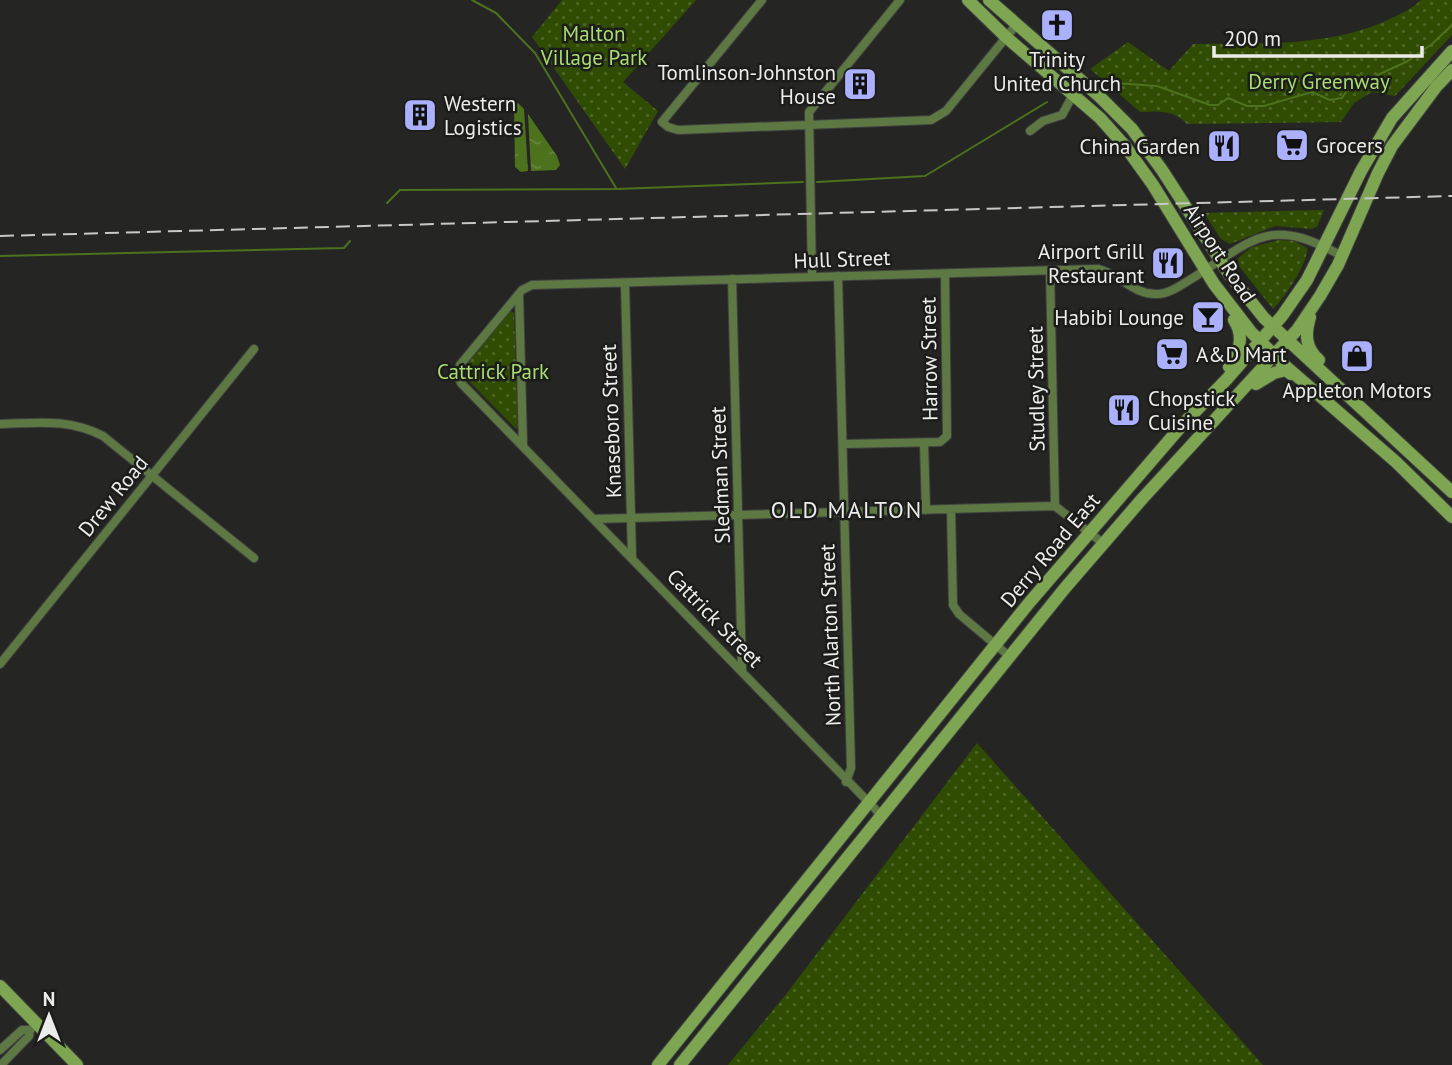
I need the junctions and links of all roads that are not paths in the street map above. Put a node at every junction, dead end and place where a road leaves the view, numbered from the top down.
1 (762, 0) edge
2 (900, 0) edge
3 (969, 0) edge
4 (989, 0) edge
5 (1016, 25) junction
6 (1006, 37) junction
7 (1452, 51) edge
8 (1452, 70) edge
9 (1082, 80) junction
10 (1074, 95) junction
11 (807, 125) junction
12 (1030, 131) dead end
13 (1324, 246) junction
14 (1342, 257) junction
15 (1220, 260) junction
16 (1050, 270) junction
17 (1205, 270) junction
18 (944, 274) junction
19 (838, 276) junction
20 (812, 277) junction
21 (732, 279) junction
22 (625, 283) junction
23 (519, 293) junction
24 (1320, 296) junction
25 (1230, 307) junction
26 (1273, 326) junction
27 (1288, 340) junction
28 (1260, 341) junction
29 (254, 349) dead end
30 (1275, 355) junction
31 (1227, 379) junction
32 (1343, 389) junction
33 (1231, 402) junction
34 (1330, 404) junction
35 (0, 424) edge
36 (924, 443) junction
37 (843, 444) junction
38 (523, 445) junction
39 (152, 476) junction
40 (1452, 492) edge
41 (1055, 506) junction
42 (951, 509) junction
43 (926, 510) junction
44 (844, 512) junction
45 (738, 515) junction
46 (1452, 517) edge
47 (632, 518) junction
48 (594, 519) junction
49 (1089, 533) junction
50 (1104, 544) junction
51 (254, 558) dead end
52 (632, 558) junction
53 (995, 645) junction
54 (1009, 656) junction
55 (0, 664) edge
56 (742, 670) junction
57 (846, 782) junction
58 (868, 802) junction
59 (881, 815) junction
60 (827, 853) junction
61 (841, 864) junction
62 (0, 986) edge
63 (33, 1027) junction
64 (0, 1050) edge
65 (1, 1065) edge
66 (77, 1065) edge
67 (658, 1065) edge
68 (680, 1065) edge

1 - 11 street
2 - 11 street
3 - 6 main road, Airport Road
4 - 5 main road, Airport Road
5 - 6 street
5 - 9 main road, Airport Road
6 - 10 main road, Airport Road
6 - 11 street
7 - 13 main road, Derry Road East
8 - 14 main road, Derry Road East
9 - 10 street
9 - 15 main road, Airport Road
10 - 12 street
10 - 17 main road, Airport Road
11 - 20 street
13 - 14 street, Hull Street
13 - 15 street, Hull Street
13 - 26 main road, Derry Road East
14 - 24 main road, Derry Road East
15 - 17 street, Hull Street
15 - 26 main road, Airport Road
16 - 17 street, Hull Street
16 - 18 street, Hull Street
16 - 41 street, Studley Street
17 - 25 main road, Airport Road
18 - 19 street, Hull Street
18 - 36 street, Harrow Street
19 - 20 street, Hull Street
19 - 37 street, North Alarton Street
20 - 21 street, Hull Street
21 - 22 street, Hull Street
21 - 45 street, Sledman Street
22 - 23 street, Hull Street
22 - 47 street, Knaseboro Street
23 - 38 street
23 - 38 street
24 - 27 main road, Derry Road East
24 - 32 main road
25 - 28 main road, Airport Road
25 - 31 main road
26 - 27 main road, Airport Road
26 - 28 main road, Derry Road East
27 - 30 main road, Derry Road East
27 - 32 main road, Airport Road
28 - 30 main road, Airport Road
28 - 31 main road, Derry Road East
29 - 39 street, Drew Road
30 - 33 main road, Derry Road East
30 - 34 main road, Airport Road
31 - 49 main road, Derry Road East
32 - 40 main road, Airport Road
33 - 34 main road
33 - 50 main road, Derry Road East
34 - 46 main road, Airport Road
35 - 39 street
36 - 37 street
36 - 43 street, Harrow Street
37 - 44 street, North Alarton Street
38 - 48 street, Cattrick Street
39 - 51 street
39 - 55 street, Drew Road
41 - 42 street
41 - 49 street
42 - 43 street
42 - 53 street
43 - 44 street
44 - 45 street
44 - 57 street, North Alarton Street
45 - 47 street
45 - 56 street, Sledman Street
47 - 48 street
47 - 52 street, Knaseboro Street
48 - 52 street, Cattrick Street
49 - 50 street
49 - 53 main road, Derry Road East
50 - 54 main road, Derry Road East
52 - 56 street, Cattrick Street
53 - 54 street
53 - 58 main road, Derry Road East
54 - 59 main road, Derry Road East
56 - 57 street, Cattrick Street
57 - 58 street, Cattrick Street
58 - 59 street, Cattrick Street
58 - 60 main road, Derry Road East
59 - 61 main road, Derry Road East
60 - 61 main road
60 - 67 main road, Derry Road East
61 - 68 main road, Derry Road East
62 - 63 main road
63 - 64 street
63 - 65 street
63 - 66 main road

